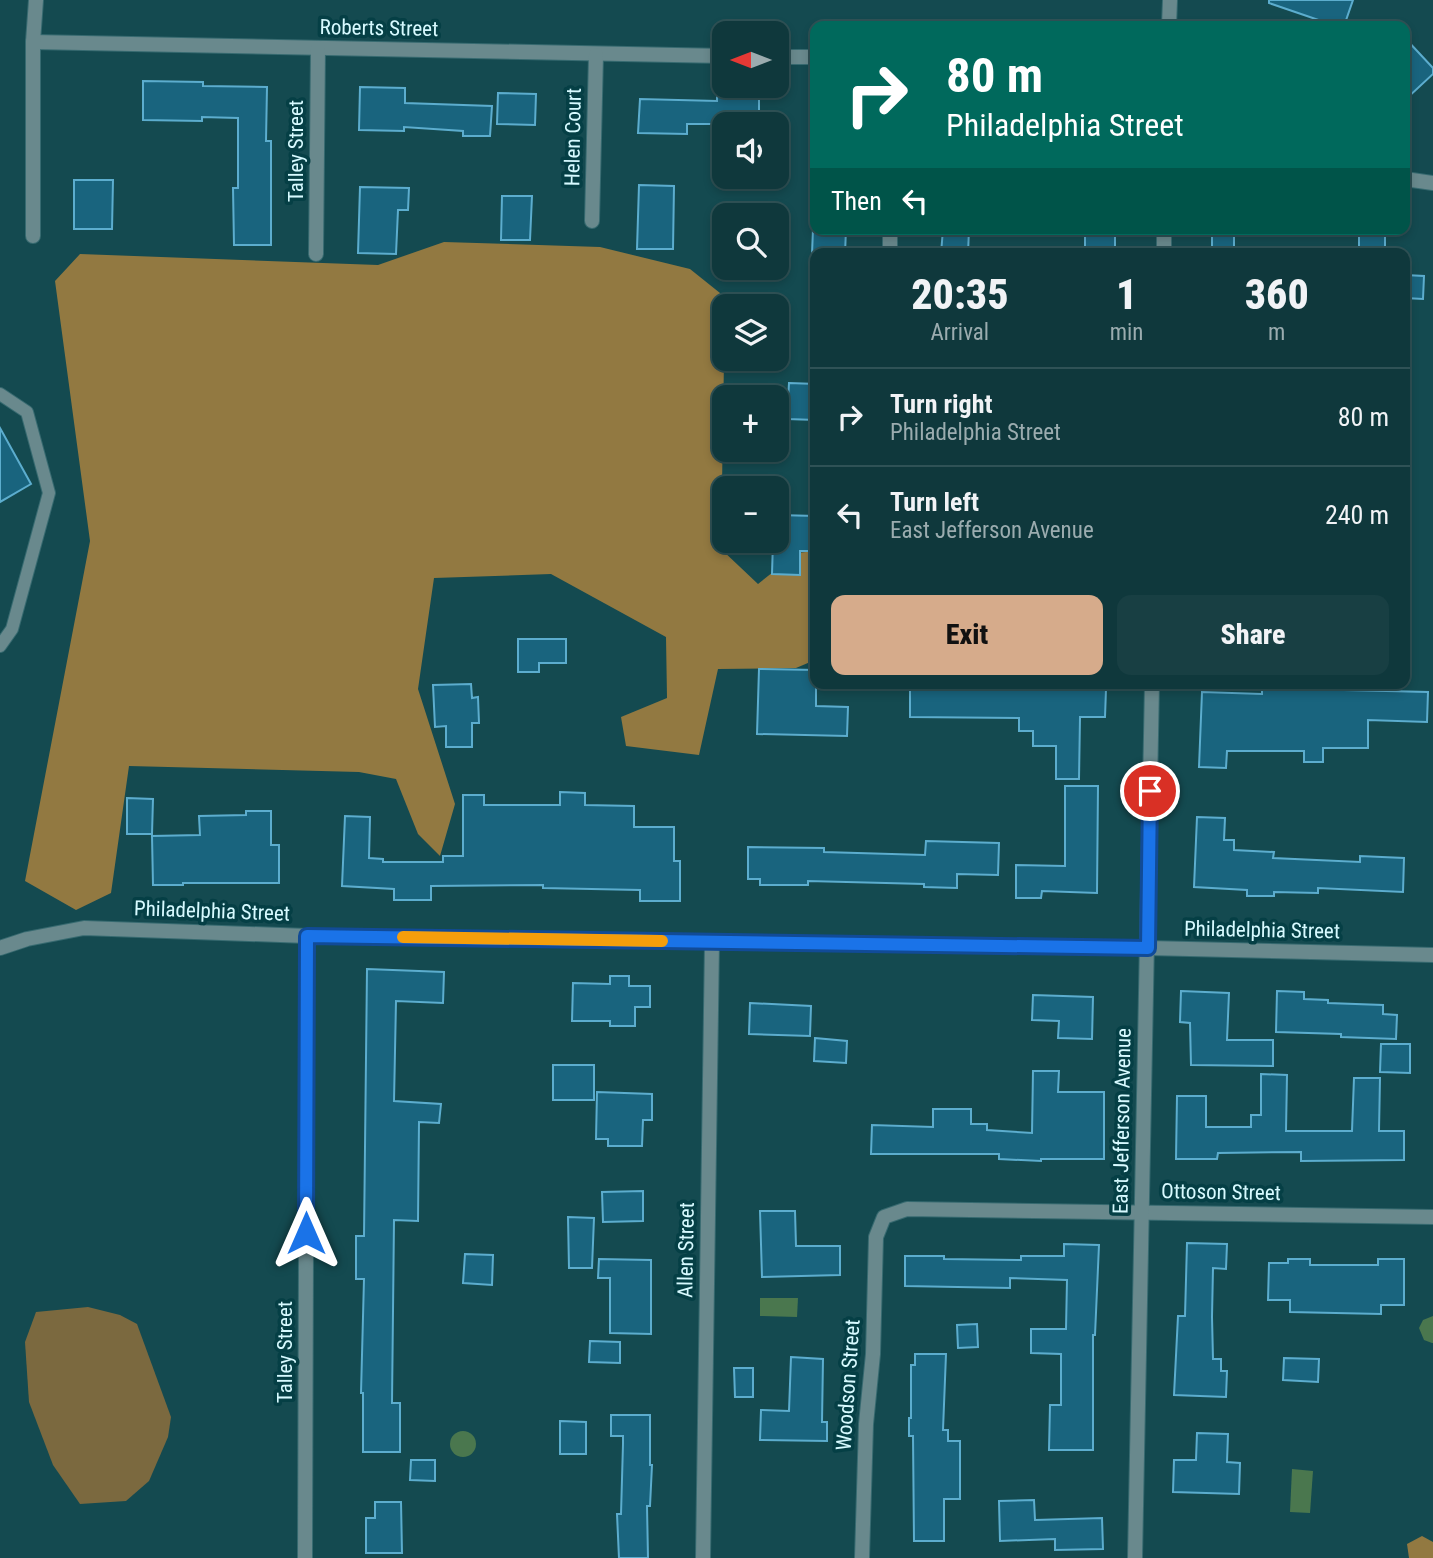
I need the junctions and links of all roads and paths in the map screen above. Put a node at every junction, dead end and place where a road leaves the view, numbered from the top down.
1 (36, 0) edge
2 (1170, 0) edge
3 (1170, 21) edge
4 (33, 42) junction
5 (318, 48) junction
6 (596, 55) junction
7 (712, 57) edge
8 (789, 57) edge
9 (810, 57) edge
10 (1410, 180) edge
11 (1433, 183) edge
12 (592, 220) dead end
13 (33, 236) dead end
14 (316, 254) dead end
15 (0, 394) edge
16 (0, 646) edge
17 (1152, 689) edge
18 (307, 936) junction
19 (712, 942) junction
20 (0, 948) edge
21 (1148, 948) junction
22 (1433, 955) edge
23 (1141, 1212) junction
24 (884, 1217) joint
25 (1433, 1217) edge
26 (305, 1558) edge
27 (703, 1558) edge
28 (862, 1558) edge
29 (1135, 1558) edge

1 - 4 street
2 - 3 street
4 - 5 street, Roberts Street
4 - 13 street
5 - 6 street, Roberts Street
5 - 14 street, Talley Street
6 - 7 street, Roberts Street
6 - 12 street, Helen Court
8 - 9 street
10 - 11 street
15 - 16 lane
17 - 21 street, East Jefferson Avenue
18 - 19 street, Philadelphia Street
18 - 20 street, Philadelphia Street
18 - 26 street, Talley Street
19 - 21 street, Philadelphia Street
19 - 27 street, Allen Street
21 - 22 street, Philadelphia Street
21 - 23 street, East Jefferson Avenue
23 - 24 street, Ottoson Street
23 - 25 street, Ottoson Street
23 - 29 street, East Jefferson Avenue
24 - 28 street, Woodson Street

